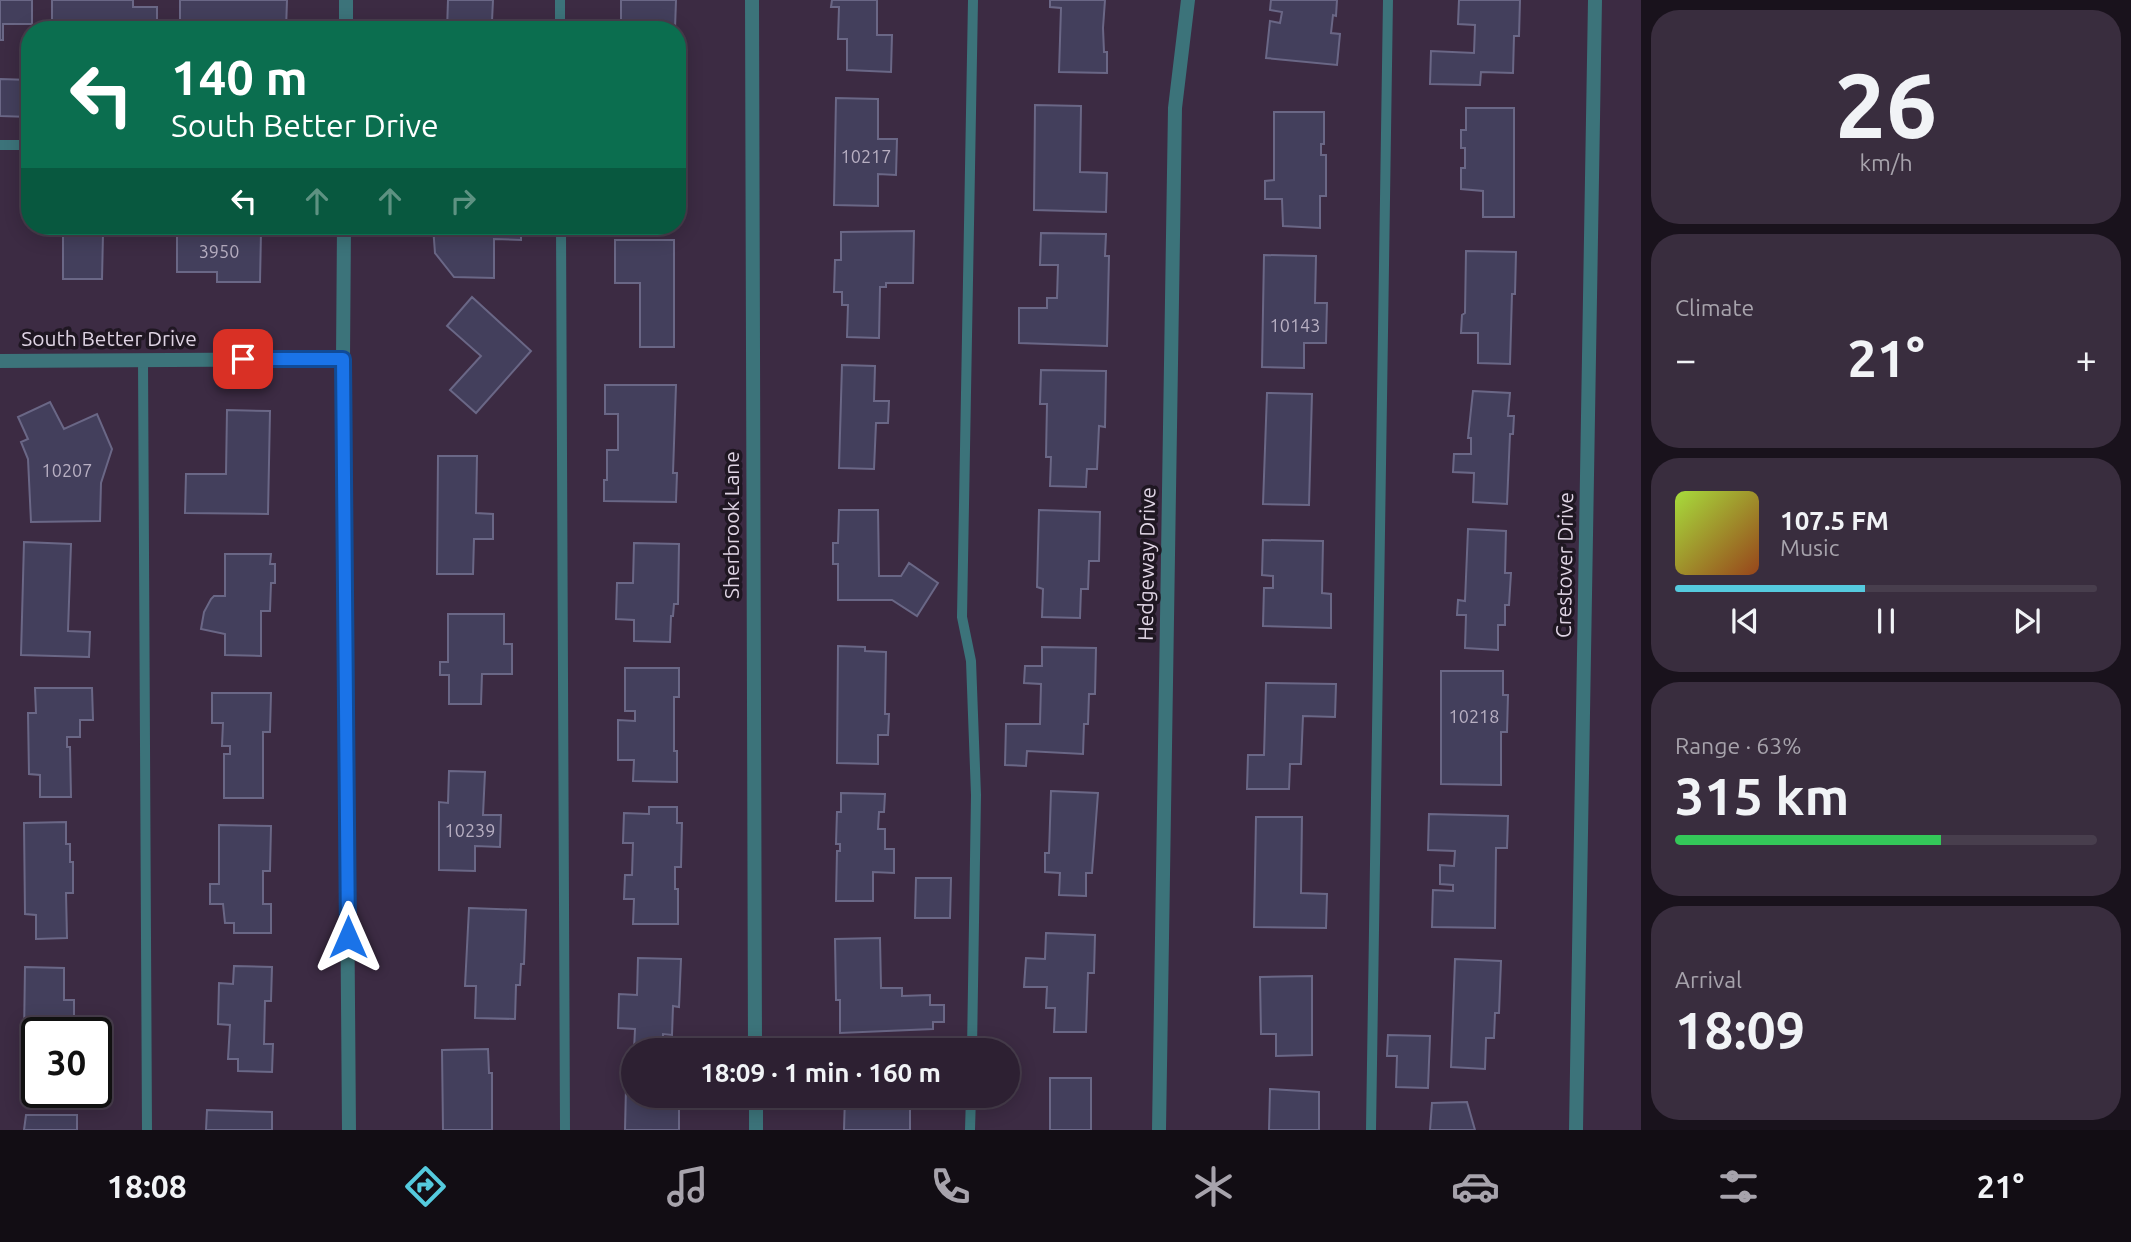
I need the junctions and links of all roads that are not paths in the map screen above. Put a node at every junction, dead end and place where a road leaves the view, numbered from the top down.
1 (346, 0) edge
2 (560, 0) edge
3 (752, 0) edge
4 (973, 0) edge
5 (1188, 0) edge
6 (1388, 0) edge
7 (1595, 0) edge
8 (346, 21) edge
9 (560, 21) edge
10 (0, 145) edge
11 (21, 145) edge
12 (344, 235) edge
13 (561, 235) edge
14 (343, 359) junction
15 (143, 360) junction
16 (0, 361) edge
17 (755, 1038) edge
18 (972, 1038) edge
19 (755, 1108) edge
20 (971, 1108) edge
21 (147, 1130) edge
22 (349, 1130) edge
23 (565, 1130) edge
24 (756, 1130) edge
25 (970, 1130) edge
26 (1159, 1130) edge
27 (1371, 1130) edge
28 (1576, 1130) edge

1 - 8 street
2 - 9 lane
3 - 17 street, Sherbrook Lane
4 - 18 lane
5 - 26 street, Hedgeway Drive
6 - 27 lane
7 - 28 street, Crestover Drive
10 - 11 lane
12 - 14 street
13 - 23 lane
14 - 15 street, South Better Drive
14 - 22 street
15 - 16 street, South Better Drive
15 - 21 lane
19 - 24 street
20 - 25 lane

